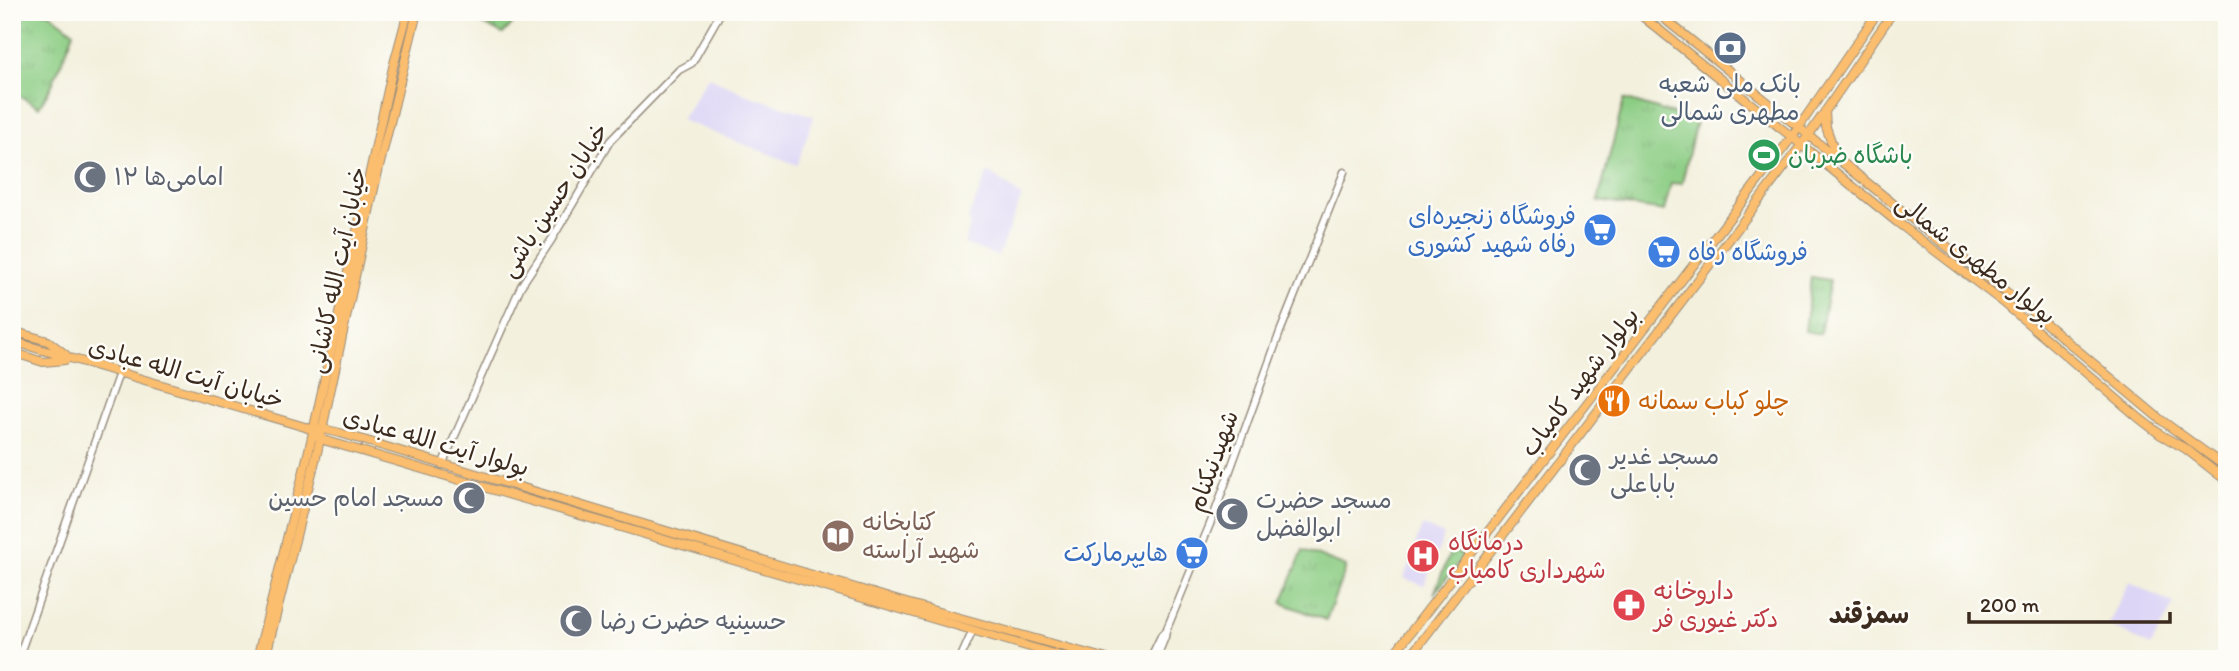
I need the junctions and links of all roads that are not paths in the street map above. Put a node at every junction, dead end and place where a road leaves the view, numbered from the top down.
1 (408, 12) edge
2 (417, 12) edge
3 (720, 12) edge
4 (1637, 12) edge
5 (1656, 12) edge
6 (1878, 12) edge
7 (1893, 12) edge
8 (1686, 36) junction
9 (1679, 46) junction
10 (397, 70) junction
11 (1825, 111) junction
12 (1799, 127) junction
13 (1810, 135) junction
14 (1792, 137) junction
15 (1802, 145) junction
16 (1837, 157) junction
17 (1344, 172) dead end
18 (1721, 230) junction
19 (1731, 237) junction
20 (12, 331) edge
21 (12, 341) edge
22 (12, 352) edge
23 (71, 359) junction
24 (119, 373) junction
25 (323, 429) junction
26 (313, 430) junction
27 (320, 439) junction
28 (442, 465) junction
29 (2227, 468) edge
30 (2227, 481) edge
31 (973, 630) junction
32 (1166, 631) junction
33 (1052, 656) edge
34 (18, 659) edge
35 (257, 659) edge
36 (265, 659) edge
37 (960, 659) edge
38 (1071, 659) edge
39 (1107, 659) edge
40 (1150, 659) edge
41 (1156, 659) edge
42 (1390, 659) edge
43 (1408, 659) edge

1 - 10 main road
2 - 10 main road, خیابان آیت الله کاشانی
3 - 28 street, خیابان حسین باشی
4 - 9 main road, بولوار مطهری شمالی
5 - 8 main road, بولوار مطهری شمالی
6 - 12 main road, بولوار شهید کامیاب
7 - 11 main road, بولوار شهید کامیاب
8 - 9 main road
8 - 12 main road, بولوار مطهری شمالی
9 - 14 main road, بولوار مطهری شمالی
10 - 25 main road, خیابان آیت الله کاشانی
10 - 26 main road
11 - 13 main road, بولوار شهید کامیاب
11 - 16 main road
12 - 13 main road, بولوار مطهری شمالی
12 - 14 main road, بولوار شهید کامیاب
13 - 15 main road, بولوار شهید کامیاب
13 - 16 main road, بولوار مطهری شمالی
14 - 15 main road, بولوار مطهری شمالی
14 - 18 main road, بولوار شهید کامیاب
15 - 19 main road, بولوار شهید کامیاب
15 - 30 main road, بولوار مطهری شمالی
16 - 29 main road, بولوار مطهری شمالی
17 - 32 street, شهیدنیکنام
18 - 19 main road
18 - 42 main road, بولوار شهید کامیاب
19 - 43 main road, بولوار شهید کامیاب
20 - 23 main road, خیابان آیت الله عبادی
21 - 23 main road
22 - 23 main road
23 - 24 main road, خیابان آیت الله عبادی
24 - 26 main road, خیابان آیت الله عبادی
24 - 34 street
25 - 26 main road, بولوار آیت الله عبادی
25 - 27 main road, خیابان آیت الله کاشانی
25 - 28 main road, بولوار آیت الله عبادی
26 - 27 main road, بولوار آیت الله عبادی
26 - 35 main road
27 - 31 main road, بولوار آیت الله عبادی
27 - 36 main road, خیابان آیت الله کاشانی
28 - 39 main road, بولوار آیت الله عبادی
31 - 33 main road, بولوار آیت الله عبادی
31 - 37 street
32 - 40 street
32 - 41 street
33 - 38 main road, بولوار آیت الله عبادی

